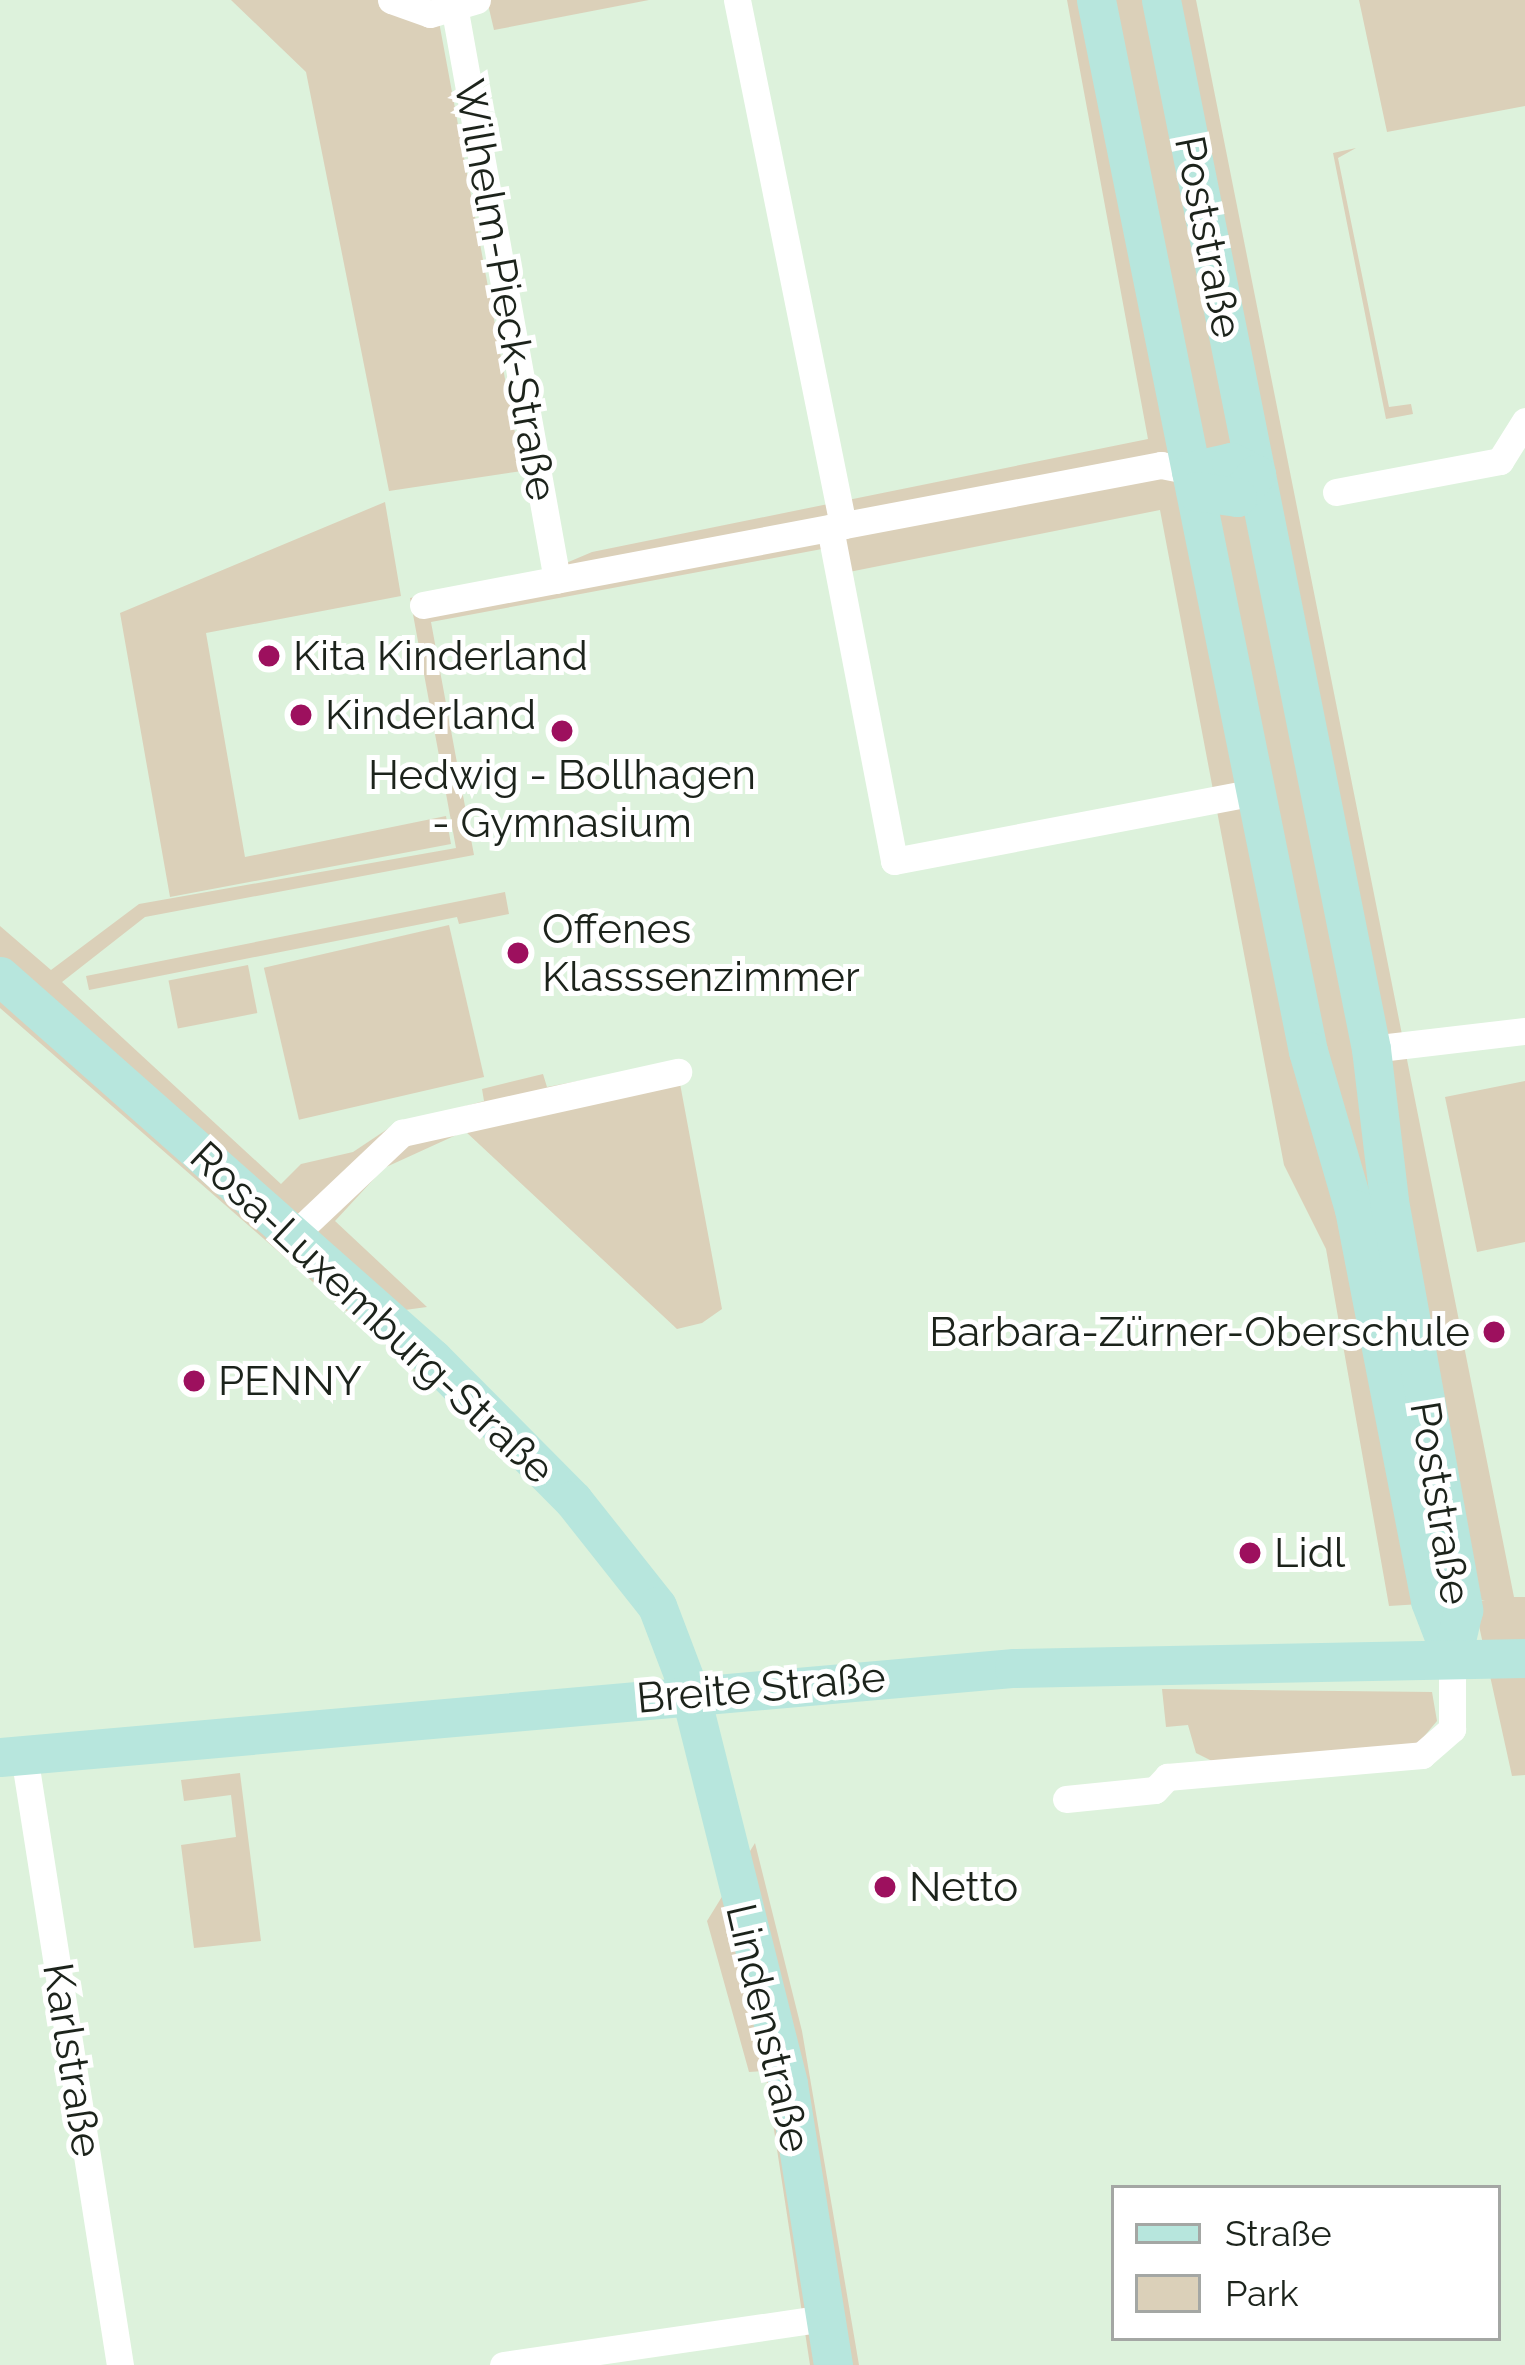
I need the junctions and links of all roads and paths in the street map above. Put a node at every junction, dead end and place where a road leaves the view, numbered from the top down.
1 (391, 0) edge
2 (737, 0) edge
3 (1096, 0) edge
4 (1161, 0) edge
5 (462, 3) edge
6 (1525, 421) edge
7 (1256, 474) junction
8 (1193, 481) junction
9 (1350, 489) dead end
10 (837, 527) junction
11 (557, 580) junction
12 (423, 605) dead end
13 (1256, 792) junction
14 (0, 976) edge
15 (1525, 1031) edge
16 (1371, 1049) junction
17 (1310, 1060) junction
18 (678, 1072) dead end
19 (294, 1235) junction
20 (1452, 1658) junction
21 (1525, 1658) edge
22 (690, 1693) junction
23 (12, 1756) edge
24 (1066, 1799) dead end
25 (826, 2318) junction
26 (120, 2365) edge
27 (503, 2365) edge
28 (833, 2365) edge

1 - 5 street
2 - 10 street
3 - 8 street, Poststraße
4 - 7 street, Poststraße
5 - 11 street, Wilhelm-Pieck-Straße
6 - 9 street
7 - 8 street
7 - 16 street, Poststraße
8 - 10 street
8 - 13 street, Poststraße
10 - 11 street
10 - 13 street
11 - 12 street
13 - 17 street, Poststraße
14 - 19 street, Rosa-Luxemburg-Straße
15 - 16 street
16 - 17 street
16 - 20 street, Poststraße
17 - 20 street, Poststraße
18 - 19 street
19 - 22 street, Rosa-Luxemburg-Straße
20 - 21 street, Breite Straße
20 - 22 street, Breite Straße
20 - 24 street
22 - 23 street, Breite Straße
22 - 25 street, Lindenstraße
23 - 26 street, Karlstraße
25 - 27 street
25 - 28 street, Lindenstraße

